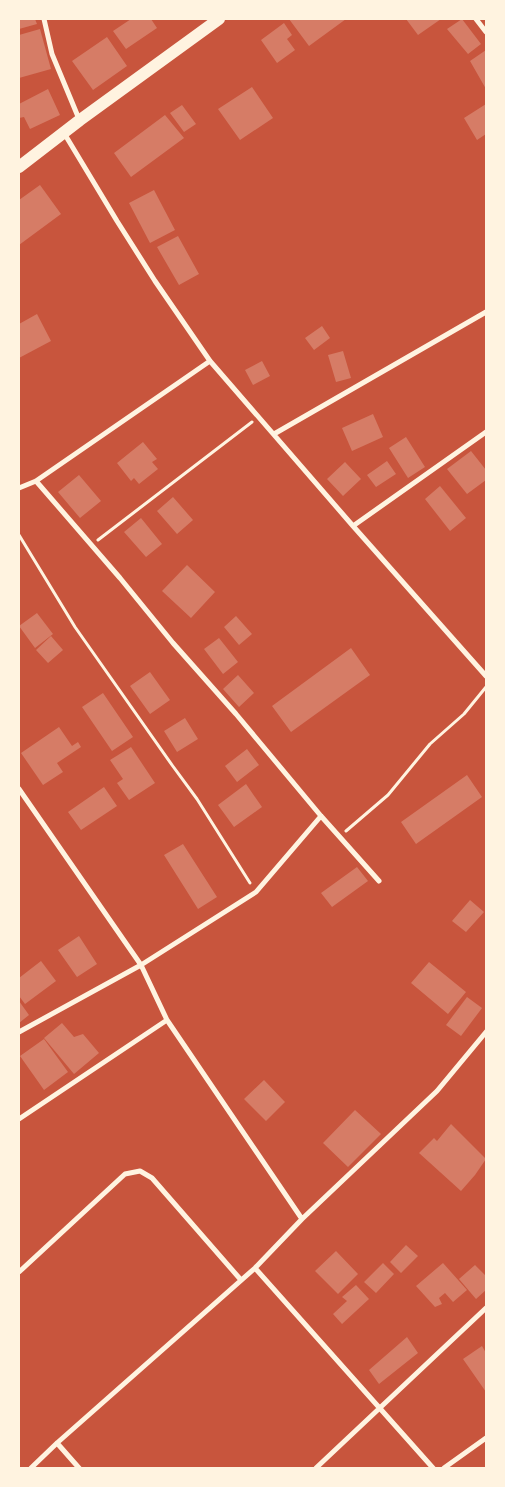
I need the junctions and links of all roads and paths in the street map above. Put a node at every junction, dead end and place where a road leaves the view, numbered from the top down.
1 (44, 19) edge
2 (219, 19) edge
3 (476, 19) edge
4 (486, 32) edge
5 (80, 120) junction
6 (64, 133) junction
7 (19, 165) edge
8 (486, 312) edge
9 (210, 361) junction
10 (259, 417) junction
11 (486, 432) edge
12 (274, 434) junction
13 (36, 482) junction
14 (19, 488) edge
15 (353, 526) junction
16 (19, 535) edge
17 (92, 545) junction
18 (486, 676) edge
19 (486, 687) edge
20 (19, 789) edge
21 (322, 816) junction
22 (340, 837) junction
23 (379, 881) dead end
24 (256, 892) junction
25 (140, 965) junction
26 (167, 1020) junction
27 (19, 1032) edge
28 (486, 1032) edge
29 (19, 1119) edge
30 (302, 1219) junction
31 (254, 1268) junction
32 (19, 1272) edge
33 (241, 1280) junction
34 (486, 1308) edge
35 (380, 1408) junction
36 (486, 1438) edge
37 (57, 1443) junction
38 (31, 1468) edge
39 (79, 1468) edge
40 (316, 1468) edge
41 (433, 1468) edge
42 (444, 1468) edge

1 - 5 street
2 - 5 highway
3 - 4 street
5 - 6 highway
6 - 7 highway
6 - 9 street
8 - 12 street
9 - 10 street
9 - 13 street
10 - 12 street
10 - 17 path
11 - 15 street
12 - 15 street
13 - 14 street
13 - 17 street
15 - 18 street
16 - 24 path
17 - 21 street
19 - 22 path
20 - 25 street
21 - 22 street
21 - 24 street
22 - 23 street
24 - 25 street
25 - 26 street
25 - 27 street
26 - 29 street
26 - 30 street
28 - 30 street
30 - 31 street
31 - 33 street
31 - 35 street
32 - 33 street
33 - 37 street
34 - 35 street
35 - 40 street
35 - 41 street
36 - 42 street
37 - 38 street
37 - 39 street

